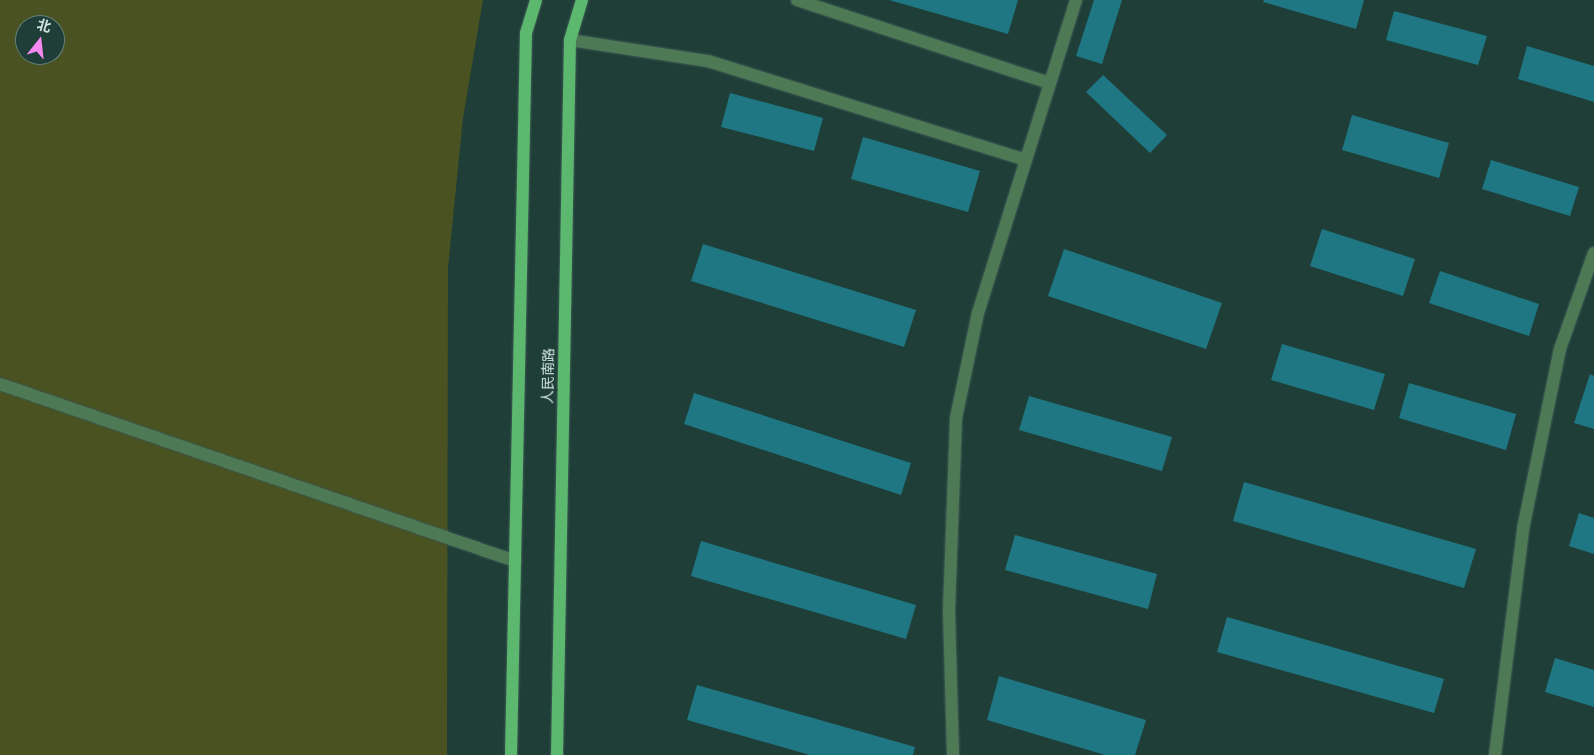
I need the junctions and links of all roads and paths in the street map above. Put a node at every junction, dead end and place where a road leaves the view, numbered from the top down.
1 (536, 0) edge
2 (582, 0) edge
3 (797, 0) edge
4 (1076, 0) edge
5 (570, 40) junction
6 (1050, 83) junction
7 (1026, 160) junction
8 (1594, 253) edge
9 (0, 384) edge
10 (515, 561) junction
11 (511, 755) edge
12 (557, 755) edge
13 (953, 755) edge
14 (1496, 755) edge

1 - 10 main road
2 - 5 main road, 人民南路
3 - 6 lane
4 - 6 lane
5 - 7 lane
5 - 12 main road, 人民南路
6 - 7 lane
7 - 13 lane
8 - 14 lane
9 - 10 lane
10 - 11 main road

